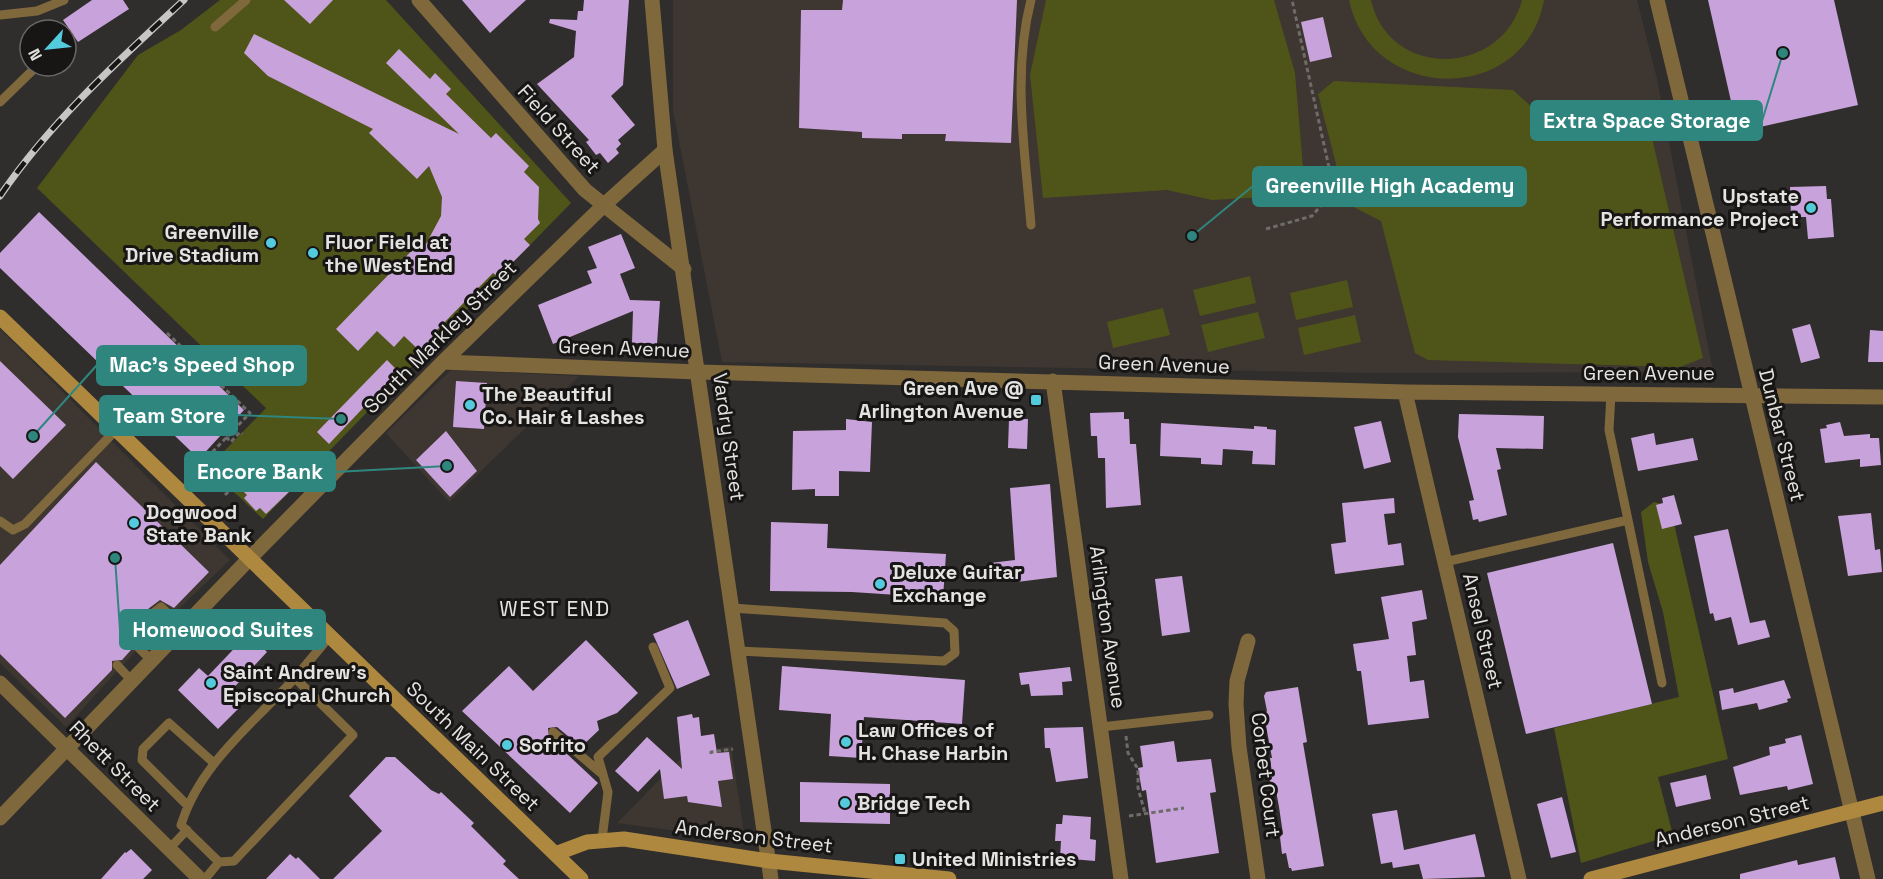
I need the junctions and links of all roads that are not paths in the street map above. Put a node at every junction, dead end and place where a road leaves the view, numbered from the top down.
1 (64, 0) edge
2 (246, 0) edge
3 (419, 0) edge
4 (652, 0) edge
5 (1031, 0) edge
6 (1657, 0) edge
7 (0, 15) edge
8 (215, 27) dead end
9 (25, 78) edge
10 (0, 102) edge
11 (665, 150) junction
12 (604, 205) junction
13 (1031, 225) dead end
14 (684, 269) junction
15 (0, 317) edge
16 (443, 362) junction
17 (698, 372) junction
18 (1053, 381) junction
19 (1406, 392) junction
20 (1611, 394) junction
21 (1750, 395) junction
22 (1883, 397) edge
23 (116, 430) junction
24 (1628, 520) junction
25 (0, 521) edge
26 (249, 559) junction
27 (1445, 562) junction
28 (732, 608) junction
29 (152, 614) dead end
30 (183, 628) junction
31 (330, 636) junction
32 (1248, 641) dead end
33 (136, 645) dead end
34 (653, 647) dead end
35 (739, 651) junction
36 (152, 661) junction
37 (117, 665) dead end
38 (296, 678) junction
39 (132, 681) junction
40 (0, 683) edge
41 (1662, 683) dead end
42 (1209, 714) dead end
43 (1101, 728) junction
44 (553, 732) dead end
45 (69, 748) junction
46 (214, 764) junction
47 (601, 773) junction
48 (1883, 803) edge
49 (187, 805) junction
50 (1854, 811) junction
51 (0, 818) edge
52 (186, 830) junction
53 (602, 839) junction
54 (168, 850) junction
55 (555, 854) junction
56 (769, 861) junction
57 (219, 862) junction
58 (200, 879) edge
59 (205, 879) edge
60 (581, 879) edge
61 (771, 879) edge
62 (949, 879) edge
63 (1121, 879) edge
64 (1258, 879) edge
65 (1519, 879) edge
66 (1591, 879) edge
67 (1868, 879) edge

1 - 7 lane
2 - 8 lane
3 - 12 street, Field Street
4 - 11 street, Vardry Street
5 - 13 lane
6 - 21 street, Dunbar Street
9 - 10 lane
11 - 12 street, South Markley Street
11 - 14 street, Vardry Street
12 - 14 street, Field Street
12 - 16 street, South Markley Street
14 - 17 street, Vardry Street
15 - 23 main road, South Main Street
16 - 17 street, Green Avenue
16 - 26 street, South Markley Street
17 - 18 street, Green Avenue
17 - 28 street, Vardry Street
18 - 19 street, Green Avenue
18 - 43 street, Arlington Avenue
19 - 20 street, Green Avenue
19 - 27 street, Ansel Street
20 - 21 street, Green Avenue
20 - 24 lane
21 - 22 street, Green Avenue
21 - 50 street, Dunbar Street
23 - 25 lane
23 - 26 main road, South Main Street
24 - 27 lane
24 - 41 lane
26 - 30 street, South Markley Street
26 - 31 main road, South Main Street
27 - 65 street, Ansel Street
28 - 35 street, Vardry Street
28 - 35 lane
29 - 30 lane
30 - 36 street, South Markley Street
31 - 38 lane
31 - 55 main road, South Main Street
32 - 64 street, Corbet Court
33 - 36 lane
34 - 47 lane
35 - 56 street, Vardry Street
36 - 39 street, South Markley Street
37 - 39 lane
38 - 46 lane
38 - 57 lane
39 - 45 street, South Markley Street
40 - 45 street, Rhett Street
42 - 43 lane
43 - 63 street, Arlington Avenue
44 - 47 lane
45 - 51 street, South Markley Street
45 - 54 street, Rhett Street
46 - 49 lane
46 - 49 lane
47 - 53 lane
48 - 50 main road, Anderson Street
49 - 52 lane
50 - 66 main road, Anderson Street
50 - 67 street, Dunbar Street
52 - 54 lane
52 - 57 lane
53 - 55 main road, Anderson Street
53 - 56 main road, Anderson Street
54 - 58 street, Rhett Street
55 - 60 main road, South Main Street
56 - 61 street, Vardry Street
56 - 62 main road, Anderson Street
57 - 59 lane

